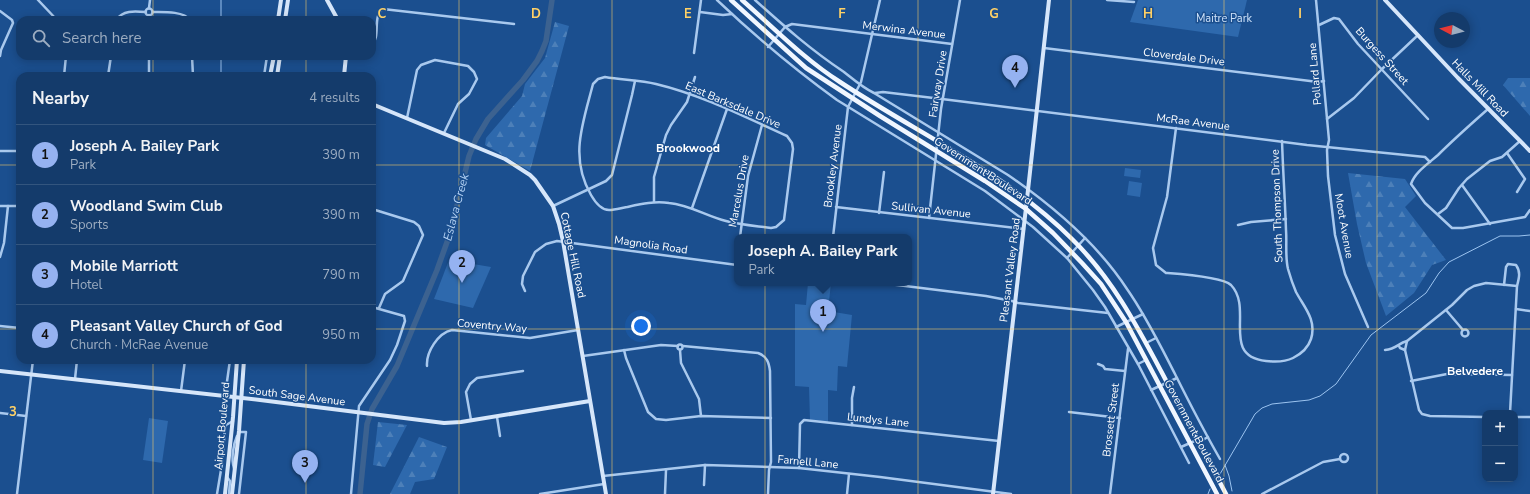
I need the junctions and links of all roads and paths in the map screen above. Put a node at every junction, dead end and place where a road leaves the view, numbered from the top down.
1 (38, 0) edge
2 (150, 0) edge
3 (281, 0) edge
4 (288, 0) edge
5 (328, 0) edge
6 (701, 0) edge
7 (717, 0) edge
8 (731, 0) edge
9 (742, 0) edge
10 (756, 0) edge
11 (880, 0) edge
12 (960, 0) edge
13 (1049, 0) edge
14 (1107, 0) edge
15 (1316, 0) edge
16 (1385, 0) edge
17 (1134, 2) dead end
18 (150, 8) junction
19 (0, 11) edge
20 (146, 12) junction
21 (153, 12) junction
22 (700, 12) junction
23 (732, 14) junction
24 (149, 15) joint
25 (53, 16) edge
26 (119, 16) edge
27 (184, 16) edge
28 (279, 16) edge
29 (286, 16) edge
30 (336, 16) edge
31 (514, 24) dead end
32 (1318, 25) junction
33 (785, 27) junction
34 (376, 32) edge
35 (779, 34) junction
36 (872, 34) junction
37 (1417, 36) junction
38 (774, 40) junction
39 (952, 44) junction
40 (768, 46) junction
41 (1043, 48) junction
42 (694, 53) dead end
43 (0, 56) edge
44 (66, 60) edge
45 (110, 60) edge
46 (149, 60) edge
47 (192, 60) edge
48 (266, 60) edge
49 (273, 60) edge
50 (280, 60) edge
51 (346, 60) edge
52 (1382, 69) junction
53 (64, 72) edge
54 (109, 72) edge
55 (149, 72) edge
56 (193, 72) edge
57 (265, 72) edge
58 (271, 72) edge
59 (278, 72) edge
60 (344, 72) edge
61 (695, 77) dead end
62 (1324, 81) junction
63 (634, 82) junction
64 (860, 85) junction
65 (856, 92) junction
66 (874, 93) junction
67 (690, 94) junction
68 (853, 98) junction
69 (942, 99) junction
70 (376, 106) edge
71 (848, 107) junction
72 (727, 109) junction
73 (1488, 109) junction
74 (1036, 110) junction
75 (407, 119) junction
76 (1428, 119) dead end
77 (1327, 120) junction
78 (762, 125) junction
79 (1176, 128) junction
80 (938, 132) junction
81 (444, 133) junction
82 (1520, 141) junction
83 (937, 142) junction
84 (1282, 142) junction
85 (1328, 147) junction
86 (936, 150) junction
87 (0, 151) edge
88 (16, 151) edge
89 (1530, 152) edge
90 (1507, 153) junction
91 (935, 160) junction
92 (1430, 162) junction
93 (884, 172) dead end
94 (1462, 185) junction
95 (1028, 188) junction
96 (588, 189) junction
97 (1517, 192) dead end
98 (1027, 199) junction
99 (654, 202) junction
100 (0, 206) edge
101 (8, 206) junction
102 (16, 206) edge
103 (553, 206) junction
104 (836, 207) junction
105 (692, 208) junction
106 (1026, 209) junction
107 (376, 210) edge
108 (1530, 210) edge
109 (879, 213) junction
110 (1438, 214) junction
111 (929, 218) junction
112 (1286, 219) junction
113 (1025, 221) junction
114 (741, 224) junction
115 (1490, 224) junction
116 (1238, 225) dead end
117 (1024, 229) junction
118 (740, 234) edge
119 (833, 234) edge
120 (1085, 238) junction
121 (563, 241) junction
122 (1078, 246) junction
123 (1072, 252) junction
124 (0, 257) edge
125 (1067, 258) junction
126 (734, 265) edge
127 (1504, 285) junction
128 (905, 286) edge
129 (1517, 286) junction
130 (525, 291) dead end
131 (1015, 302) junction
132 (376, 308) edge
133 (379, 308) junction
134 (1516, 309) junction
135 (1446, 310) junction
136 (1530, 311) edge
137 (1108, 313) junction
138 (1143, 314) junction
139 (1132, 319) junction
140 (1126, 322) junction
141 (0, 326) edge
142 (1368, 326) dead end
143 (1116, 327) junction
144 (16, 328) edge
145 (578, 330) junction
146 (1463, 330) dead end
147 (1156, 338) junction
148 (1407, 341) junction
149 (1146, 343) junction
150 (678, 346) junction
151 (683, 346) junction
152 (1399, 346) junction
153 (1128, 348) junction
154 (624, 350) junction
155 (680, 350) junction
156 (1385, 350) dead end
157 (1405, 350) junction
158 (582, 356) junction
159 (1146, 360) junction
160 (32, 364) edge
161 (77, 364) edge
162 (184, 364) edge
163 (229, 364) edge
164 (237, 364) edge
165 (244, 364) edge
166 (1098, 364) dead end
167 (1138, 364) junction
168 (427, 366) dead end
169 (0, 371) edge
170 (523, 371) dead end
171 (1126, 371) junction
172 (31, 374) junction
173 (1512, 374) junction
174 (1177, 378) junction
175 (75, 379) junction
176 (1411, 381) junction
177 (1167, 382) junction
178 (1160, 386) junction
179 (854, 387) dead end
180 (1151, 390) junction
181 (181, 391) junction
182 (225, 396) junction
183 (235, 397) junction
184 (242, 398) junction
185 (590, 401) junction
186 (1510, 410) edge
187 (0, 412) edge
188 (358, 412) junction
189 (1069, 412) dead end
190 (26, 416) junction
191 (497, 416) junction
192 (701, 416) junction
193 (1482, 417) edge
194 (1518, 417) edge
195 (1530, 417) edge
196 (771, 418) junction
197 (1120, 418) junction
198 (471, 420) junction
199 (233, 422) junction
200 (852, 425) junction
201 (239, 431) junction
202 (500, 436) dead end
203 (1208, 437) junction
204 (999, 441) junction
205 (1198, 441) junction
206 (1190, 442) junction
207 (1181, 447) junction
208 (224, 450) junction
209 (232, 452) junction
210 (1220, 459) dead end
211 (1340, 460) dead end
212 (1189, 463) dead end
213 (705, 465) junction
214 (770, 467) junction
215 (799, 468) junction
216 (666, 470) junction
217 (235, 473) junction
218 (849, 474) junction
219 (603, 476) junction
220 (227, 477) junction
221 (604, 484) junction
222 (704, 485) dead end
223 (993, 492) edge
224 (17, 494) edge
225 (217, 494) edge
226 (225, 494) edge
227 (228, 494) edge
228 (232, 494) edge
229 (239, 494) edge
230 (351, 494) edge
231 (540, 494) edge
232 (606, 494) edge
233 (665, 494) edge
234 (768, 494) edge
235 (846, 494) edge
236 (1011, 494) edge
237 (1110, 494) edge
238 (1217, 494) edge
239 (1226, 494) edge
240 (1262, 494) edge

1 - 25 street
2 - 18 street
3 - 28 street
4 - 29 street
5 - 30 street
6 - 22 street
7 - 23 street, Government Boulevard
8 - 38 main road, Government Boulevard
9 - 35 main road, Government Boulevard
10 - 33 street
11 - 36 street, Brookley Avenue
12 - 39 street, Fairway Drive
13 - 41 street, Pleasant Valley Road
14 - 17 street
15 - 32 street, Pollard Lane
16 - 37 street, Halls Mill Road
18 - 20 street
18 - 21 street
19 - 43 street
20 - 24 street
20 - 26 street
21 - 24 street
21 - 27 street
22 - 23 street
22 - 42 street
23 - 40 street, Government Boulevard
31 - 34 street
32 - 52 street, Burgess Street
32 - 62 street, Pollard Lane
33 - 35 street
33 - 36 street, Merwina Avenue
33 - 64 street
35 - 38 street
35 - 65 main road, Government Boulevard
36 - 39 street, Merwina Avenue
36 - 64 street, Brookley Avenue
37 - 52 street
37 - 73 street, Halls Mill Road
38 - 40 street
38 - 68 main road, Government Boulevard
39 - 69 street, Fairway Drive
40 - 71 street, Government Boulevard
41 - 62 street, Cloverdale Drive
41 - 74 street, Pleasant Valley Road
44 - 53 street
45 - 54 street
46 - 55 street
47 - 56 street
48 - 57 street
49 - 58 street
50 - 59 street
51 - 60 street
52 - 76 street, Burgess Street
52 - 77 street
61 - 67 street
62 - 77 street, Pollard Lane
63 - 67 street, East Barksdale Drive
63 - 96 street
63 - 96 street, East Barksdale Drive
64 - 65 street, Brookley Avenue
64 - 66 street
65 - 68 street, Brookley Avenue
65 - 83 main road, Government Boulevard
66 - 69 street, McRae Avenue
66 - 80 street
67 - 72 street, East Barksdale Drive
67 - 99 street
68 - 71 street, Brookley Avenue
68 - 86 main road, Government Boulevard
69 - 74 street, McRae Avenue
69 - 80 street, Fairway Drive
70 - 75 street, Cottage Hill Road
71 - 91 street, Government Boulevard
71 - 104 street, Brookley Avenue
72 - 78 street, East Barksdale Drive
72 - 105 street
73 - 82 street, Halls Mill Road
73 - 92 street
74 - 79 street, McRae Avenue
74 - 95 street, Pleasant Valley Road
75 - 81 street, Cottage Hill Road
75 - 81 street
77 - 85 street, Pollard Lane
78 - 114 street, Marcelus Drive
78 - 114 street, East Barksdale Drive
79 - 84 street, McRae Avenue
79 - 112 street, South Thompson Drive
80 - 83 street, Fairway Drive
80 - 95 street
81 - 103 street, Cottage Hill Road
82 - 89 street, Halls Mill Road
82 - 90 street
83 - 86 street, Fairway Drive
83 - 98 main road, Government Boulevard
84 - 85 street, McRae Avenue
84 - 112 street, South Thompson Drive
85 - 92 street, McRae Avenue
85 - 142 street, Moot Avenue
86 - 91 street, Fairway Drive
86 - 106 main road, Government Boulevard
87 - 88 street
90 - 94 street
90 - 97 street
91 - 111 street, Fairway Drive
91 - 113 street, Government Boulevard
92 - 110 street
93 - 109 street
94 - 110 street
94 - 115 street
95 - 98 street, Pleasant Valley Road
95 - 120 street
96 - 99 street
96 - 103 street
98 - 106 street, Pleasant Valley Road
98 - 122 main road, Government Boulevard
99 - 105 street
100 - 101 street
101 - 102 street
101 - 124 street
103 - 121 street, Cottage Hill Road
104 - 109 street, Sullivan Avenue
104 - 119 street, Brookley Avenue
105 - 114 street
106 - 113 street, Pleasant Valley Road
106 - 123 main road, Government Boulevard
107 - 133 street
108 - 115 street
109 - 111 street, Sullivan Avenue
110 - 115 street
111 - 117 street, Sullivan Avenue
112 - 116 street
113 - 117 street, Pleasant Valley Road
113 - 125 street, Government Boulevard
114 - 118 street, Marcelus Drive
117 - 131 street, Pleasant Valley Road
120 - 122 street
120 - 138 street
121 - 126 street, Magnolia Road
121 - 130 street
121 - 145 street, Cottage Hill Road
122 - 123 street
122 - 139 main road, Government Boulevard
123 - 125 street
123 - 140 main road, Government Boulevard
125 - 137 street, Government Boulevard
127 - 129 street
127 - 129 street
127 - 135 street
128 - 131 street
129 - 134 street
131 - 137 street
131 - 204 street, Pleasant Valley Road
132 - 133 street
133 - 188 street
134 - 136 street
134 - 173 street
135 - 146 street
135 - 148 street
137 - 143 street, Government Boulevard
138 - 139 street
138 - 147 street
139 - 140 street
139 - 149 main road, Government Boulevard
140 - 143 street
140 - 159 main road, Government Boulevard
141 - 144 street
143 - 153 street, Government Boulevard
145 - 158 street, Cottage Hill Road
145 - 168 street, Coventry Way
147 - 149 street
147 - 174 street
148 - 152 street
148 - 157 street
149 - 177 main road, Government Boulevard
150 - 151 street
150 - 154 street
150 - 155 street
151 - 155 street
151 - 196 street
152 - 156 street
152 - 157 street
153 - 167 street, Government Boulevard
153 - 171 street, Brossett Street
154 - 158 street
154 - 192 street
155 - 192 street
157 - 176 street
158 - 185 street, Cottage Hill Road
159 - 167 street
159 - 178 main road, Government Boulevard
160 - 172 street
161 - 175 street
162 - 181 street
163 - 182 street
164 - 183 street, Airport Boulevard
165 - 184 street, Airport Boulevard
166 - 171 street
167 - 180 street, Government Boulevard
169 - 172 street, South Sage Avenue
170 - 198 street
171 - 197 street, Brossett Street
172 - 175 street, South Sage Avenue
172 - 190 street
173 - 176 street
173 - 186 street
174 - 177 street
174 - 203 street
175 - 181 street, South Sage Avenue
176 - 193 street
177 - 178 street
177 - 205 main road, Government Boulevard
178 - 180 street
178 - 206 main road, Government Boulevard
179 - 200 street
180 - 207 street, Government Boulevard
181 - 182 street, South Sage Avenue
182 - 183 street, South Sage Avenue
183 - 184 street, South Sage Avenue
183 - 199 street, Airport Boulevard
184 - 188 street, South Sage Avenue
184 - 201 street, Airport Boulevard
185 - 191 street, South Sage Avenue
185 - 219 street, Cottage Hill Road
187 - 190 street
188 - 198 street, South Sage Avenue
188 - 230 street
189 - 197 street
190 - 224 street
191 - 198 street, South Sage Avenue
191 - 202 street
192 - 196 street
194 - 195 street
196 - 214 street
197 - 237 street, Brossett Street
199 - 208 street
199 - 209 street, Airport Boulevard
200 - 204 street, Lundys Lane
200 - 215 street, Lundys Lane
201 - 209 street
201 - 217 street, Airport Boulevard
201 - 229 street
203 - 205 street
203 - 210 street
204 - 223 street, Pleasant Valley Road
205 - 206 street
205 - 239 main road, Government Boulevard
206 - 207 street
206 - 238 main road, Government Boulevard
207 - 212 street, Government Boulevard
208 - 209 street
208 - 225 street
209 - 217 street
209 - 220 street, Airport Boulevard
211 - 240 street
213 - 214 street, Farnell Lane
213 - 216 street, Farnell Lane
213 - 222 street
214 - 215 street, Farnell Lane
214 - 234 street
215 - 218 street, Farnell Lane
216 - 219 street, Farnell Lane
216 - 233 street
217 - 228 street, Airport Boulevard
218 - 223 street, Farnell Lane
218 - 235 street
219 - 221 street, Cottage Hill Road
220 - 226 street, Airport Boulevard
220 - 227 street
221 - 231 street
221 - 232 street, Cottage Hill Road
223 - 236 street, Farnell Lane

